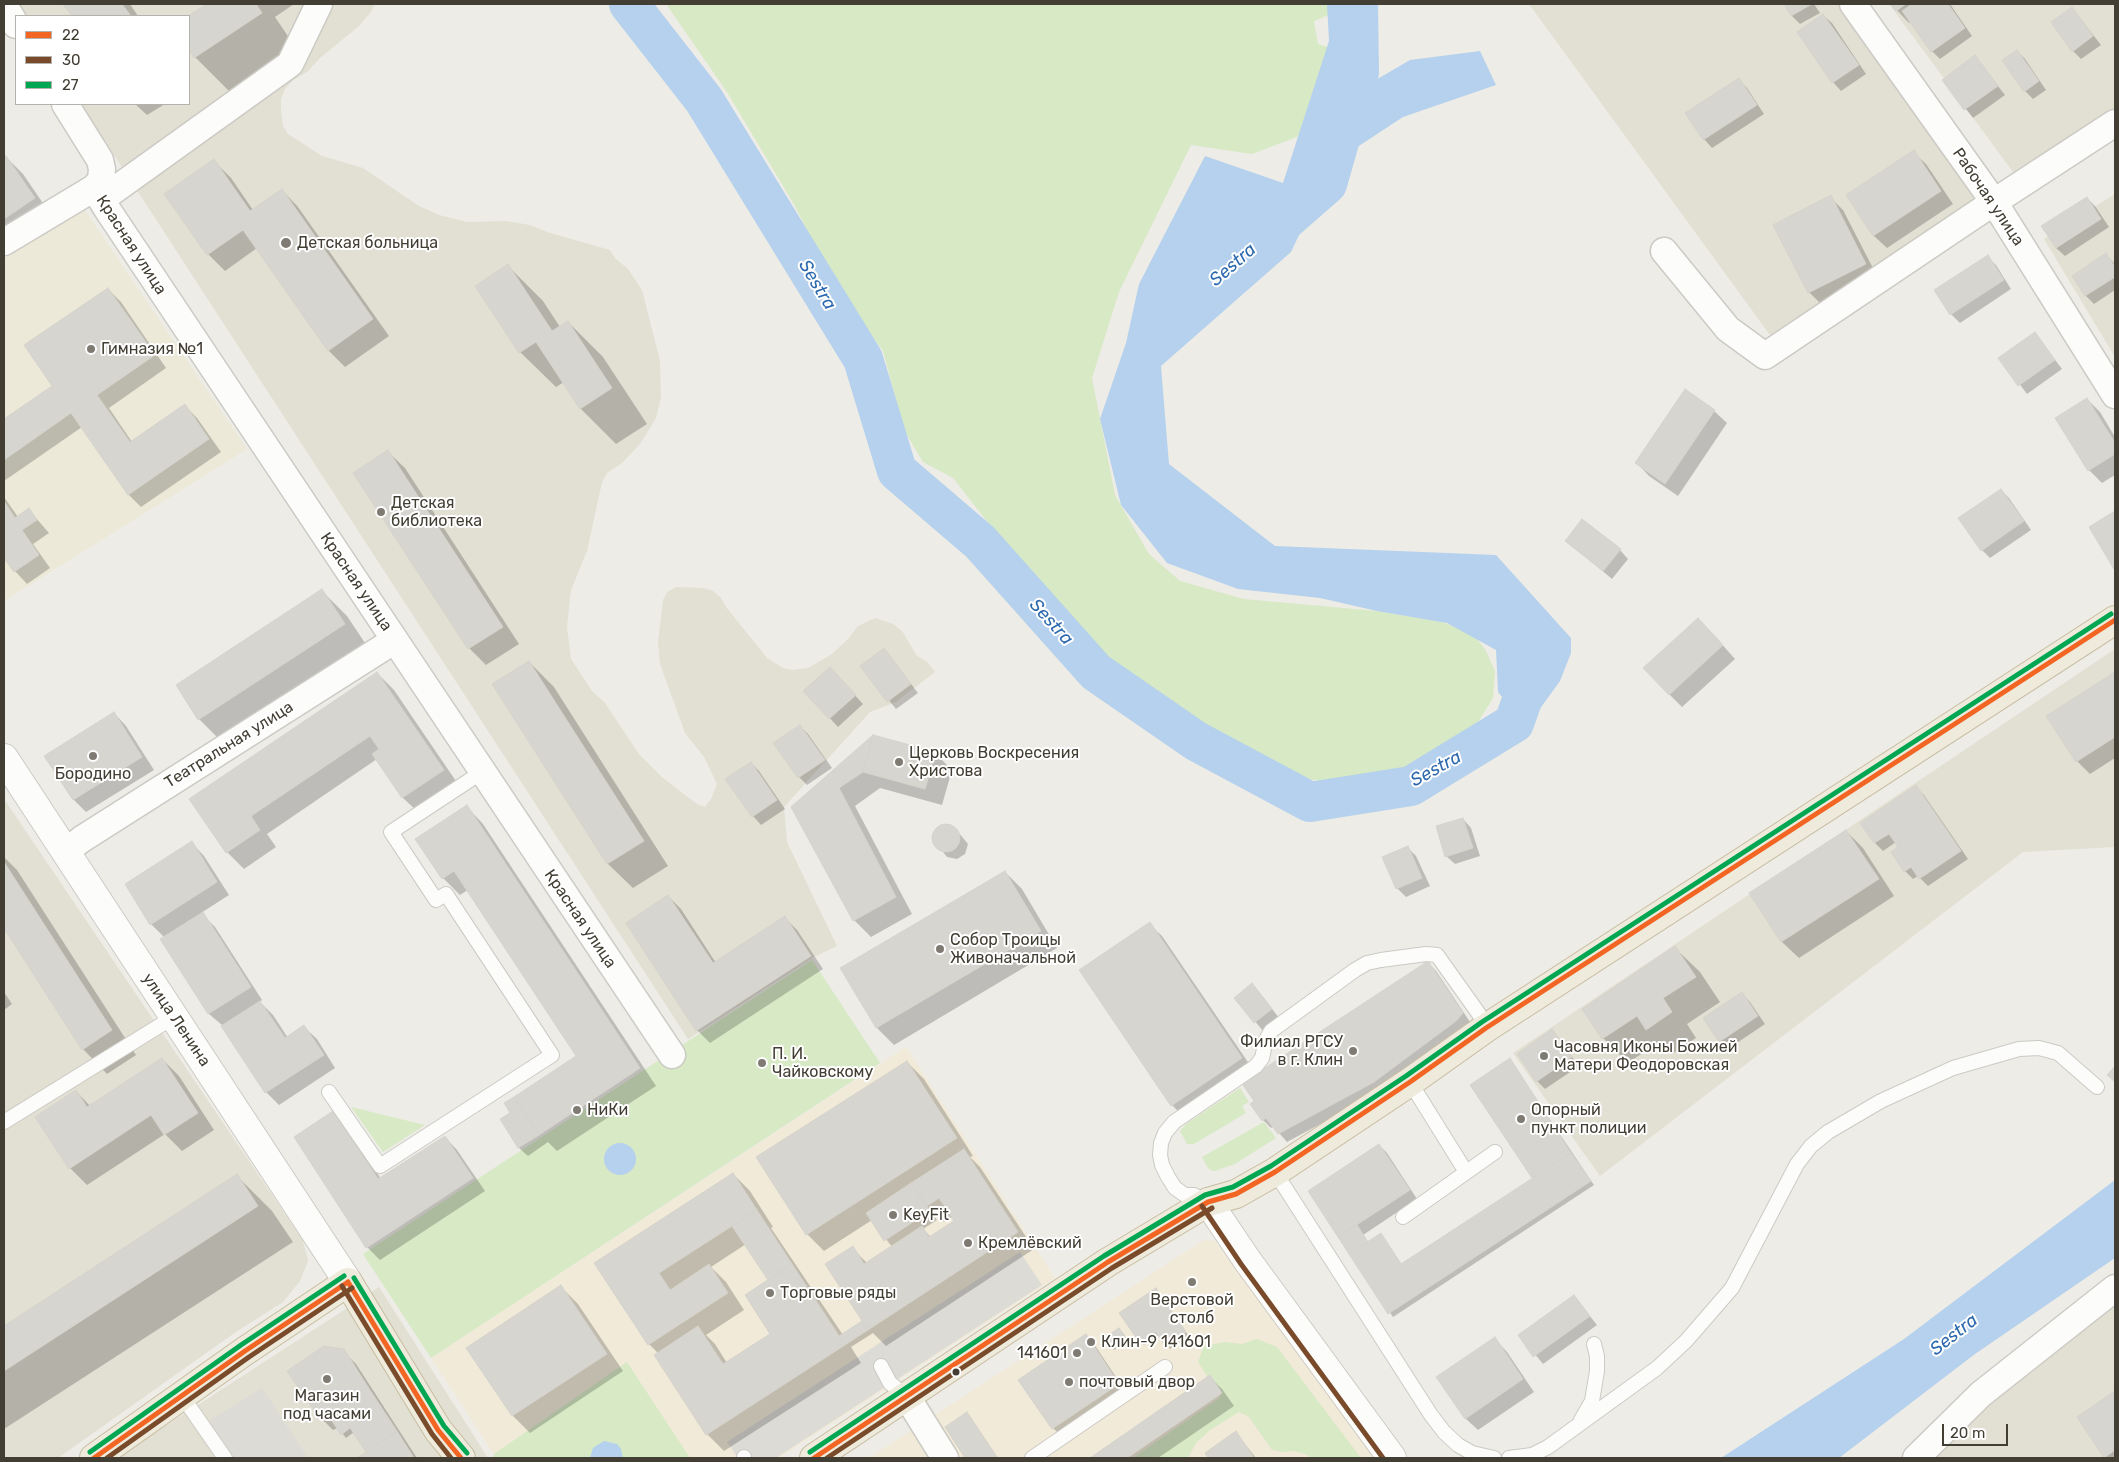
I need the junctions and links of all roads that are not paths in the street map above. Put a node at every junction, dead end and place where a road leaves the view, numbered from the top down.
1 (319, 4) edge
2 (1853, 4) edge
3 (4, 5) edge
4 (15, 23) edge
5 (66, 105) edge
6 (2115, 123) edge
7 (98, 194) junction
8 (1994, 202) junction
9 (4, 242) edge
10 (1664, 250) dead end
11 (2115, 395) edge
12 (2115, 620) edge
13 (395, 640) junction
14 (4, 758) edge
15 (482, 772) junction
16 (64, 852) junction
17 (164, 1023) dead end
18 (1486, 1028) junction
19 (672, 1055) dead end
20 (1410, 1082) junction
21 (2097, 1087) dead end
22 (329, 1092) dead end
23 (4, 1122) edge
24 (1495, 1152) dead end
25 (1275, 1172) junction
26 (1466, 1172) junction
27 (1208, 1202) junction
28 (1403, 1217) dead end
29 (348, 1282) junction
30 (2115, 1288) edge
31 (1594, 1344) dead end
32 (881, 1366) dead end
33 (1166, 1367) dead end
34 (182, 1396) junction
35 (907, 1397) junction
36 (1576, 1427) junction
37 (438, 1430) junction
38 (94, 1458) edge
39 (225, 1458) edge
40 (454, 1458) edge
41 (461, 1458) edge
42 (814, 1458) edge
43 (945, 1458) edge
44 (1032, 1458) edge
45 (1392, 1458) edge
46 (1494, 1458) edge
47 (1510, 1458) edge
48 (1917, 1458) edge

1 - 7 street
2 - 8 street, Рабочая улица
3 - 4 street
5 - 7 street, Красная улица
6 - 8 street
7 - 9 street
7 - 13 street, Красная улица
8 - 10 street
8 - 11 street, Рабочая улица
12 - 18 highway
13 - 15 street, Красная улица
13 - 16 street, Театральная улица
14 - 16 street, улица Ленина
15 - 19 street, Красная улица
15 - 22 lane
16 - 29 street, улица Ленина
17 - 23 lane
18 - 20 highway
18 - 27 lane
20 - 25 highway
20 - 26 lane
21 - 36 lane
24 - 26 lane
25 - 27 highway
25 - 46 lane
26 - 28 lane
27 - 35 highway
27 - 45 street
29 - 34 highway
29 - 37 highway
30 - 48 street
31 - 36 lane
32 - 35 lane
33 - 44 lane
34 - 38 highway
34 - 39 lane
35 - 42 highway
35 - 43 street
36 - 47 lane
37 - 40 street
37 - 41 highway

